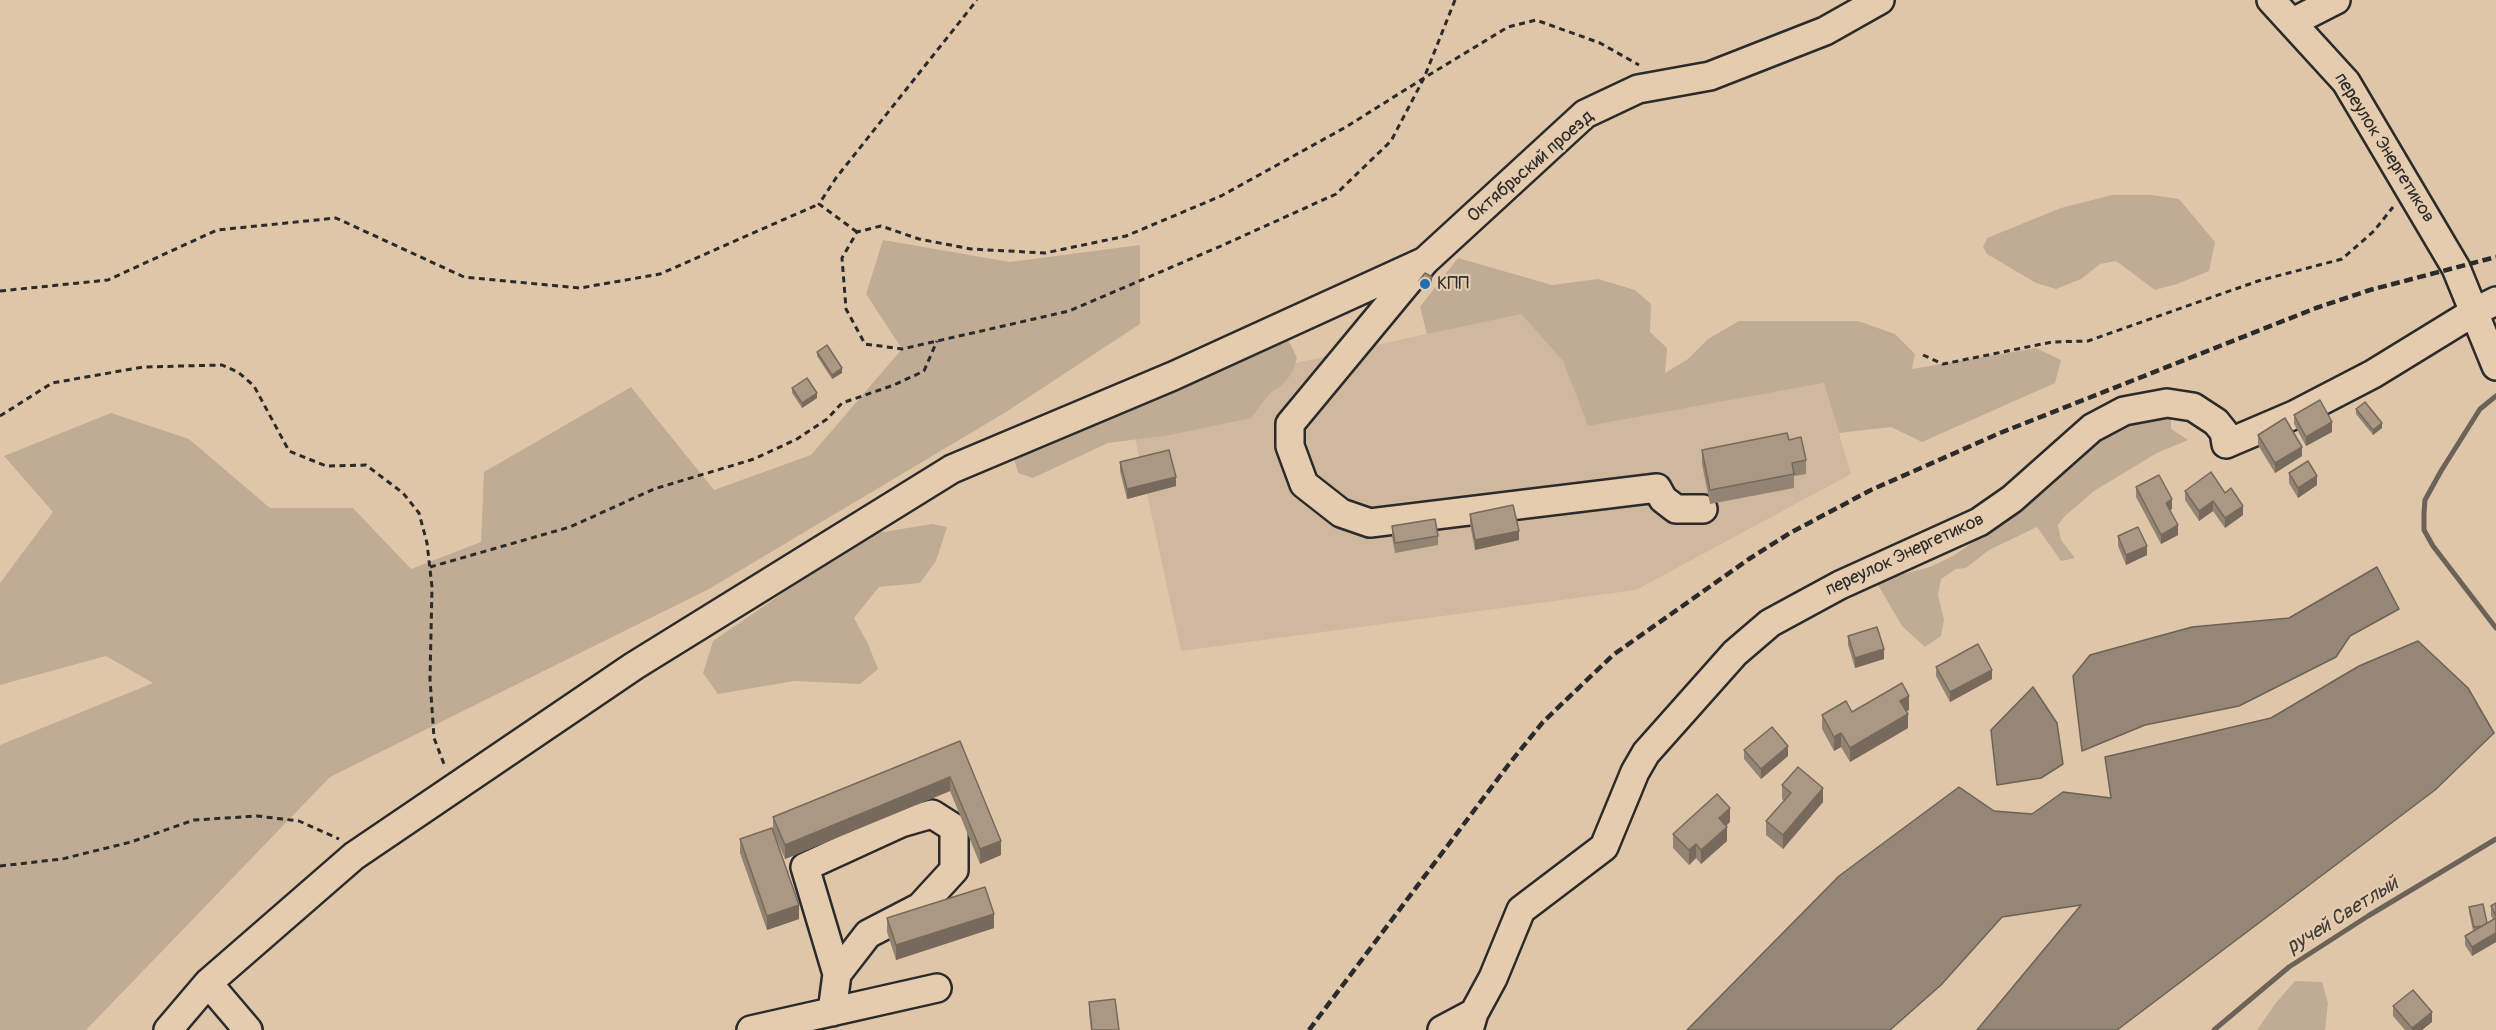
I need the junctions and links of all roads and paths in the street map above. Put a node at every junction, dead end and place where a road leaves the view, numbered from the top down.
1 (977, 0) edge
2 (1455, 0) edge
3 (1880, 0) edge
4 (2271, 0) edge
5 (2336, 0) edge
6 (2293, 21) junction
7 (1640, 66) dead end
8 (1424, 78) junction
9 (2410, 188) junction
10 (819, 204) junction
11 (857, 232) junction
12 (1425, 261) junction
13 (0, 291) edge
14 (2485, 306) edge
15 (937, 341) junction
16 (2491, 354) edge
17 (1923, 355) dead end
18 (0, 416) edge
19 (1702, 509) dead end
20 (430, 567) junction
21 (465, 781) junction
22 (354, 856) junction
23 (0, 866) edge
24 (837, 974) junction
25 (208, 983) junction
26 (937, 988) dead end
27 (832, 1012) junction
28 (1472, 1022) edge
29 (168, 1030) edge
30 (248, 1030) edge
31 (751, 1030) edge
32 (1442, 1030) edge

1 - 10 path
2 - 8 path
3 - 12 street, Октябрьский проезд
4 - 6 street, переулок Энергетиков
5 - 6 street
6 - 9 street, переулок Энергетиков
7 - 8 path
8 - 11 path
8 - 15 path
9 - 14 street, переулок Энергетиков
9 - 17 path
10 - 11 path
10 - 13 path
11 - 15 path
12 - 19 street
12 - 21 street
14 - 16 street, переулок Энергетиков
14 - 28 street, переулок Энергетиков
15 - 20 path
18 - 20 path
20 - 21 path
21 - 22 street
22 - 23 path
22 - 25 street
24 - 24 street
24 - 27 street
25 - 29 street
25 - 30 street
26 - 27 street
27 - 31 street
28 - 32 street

